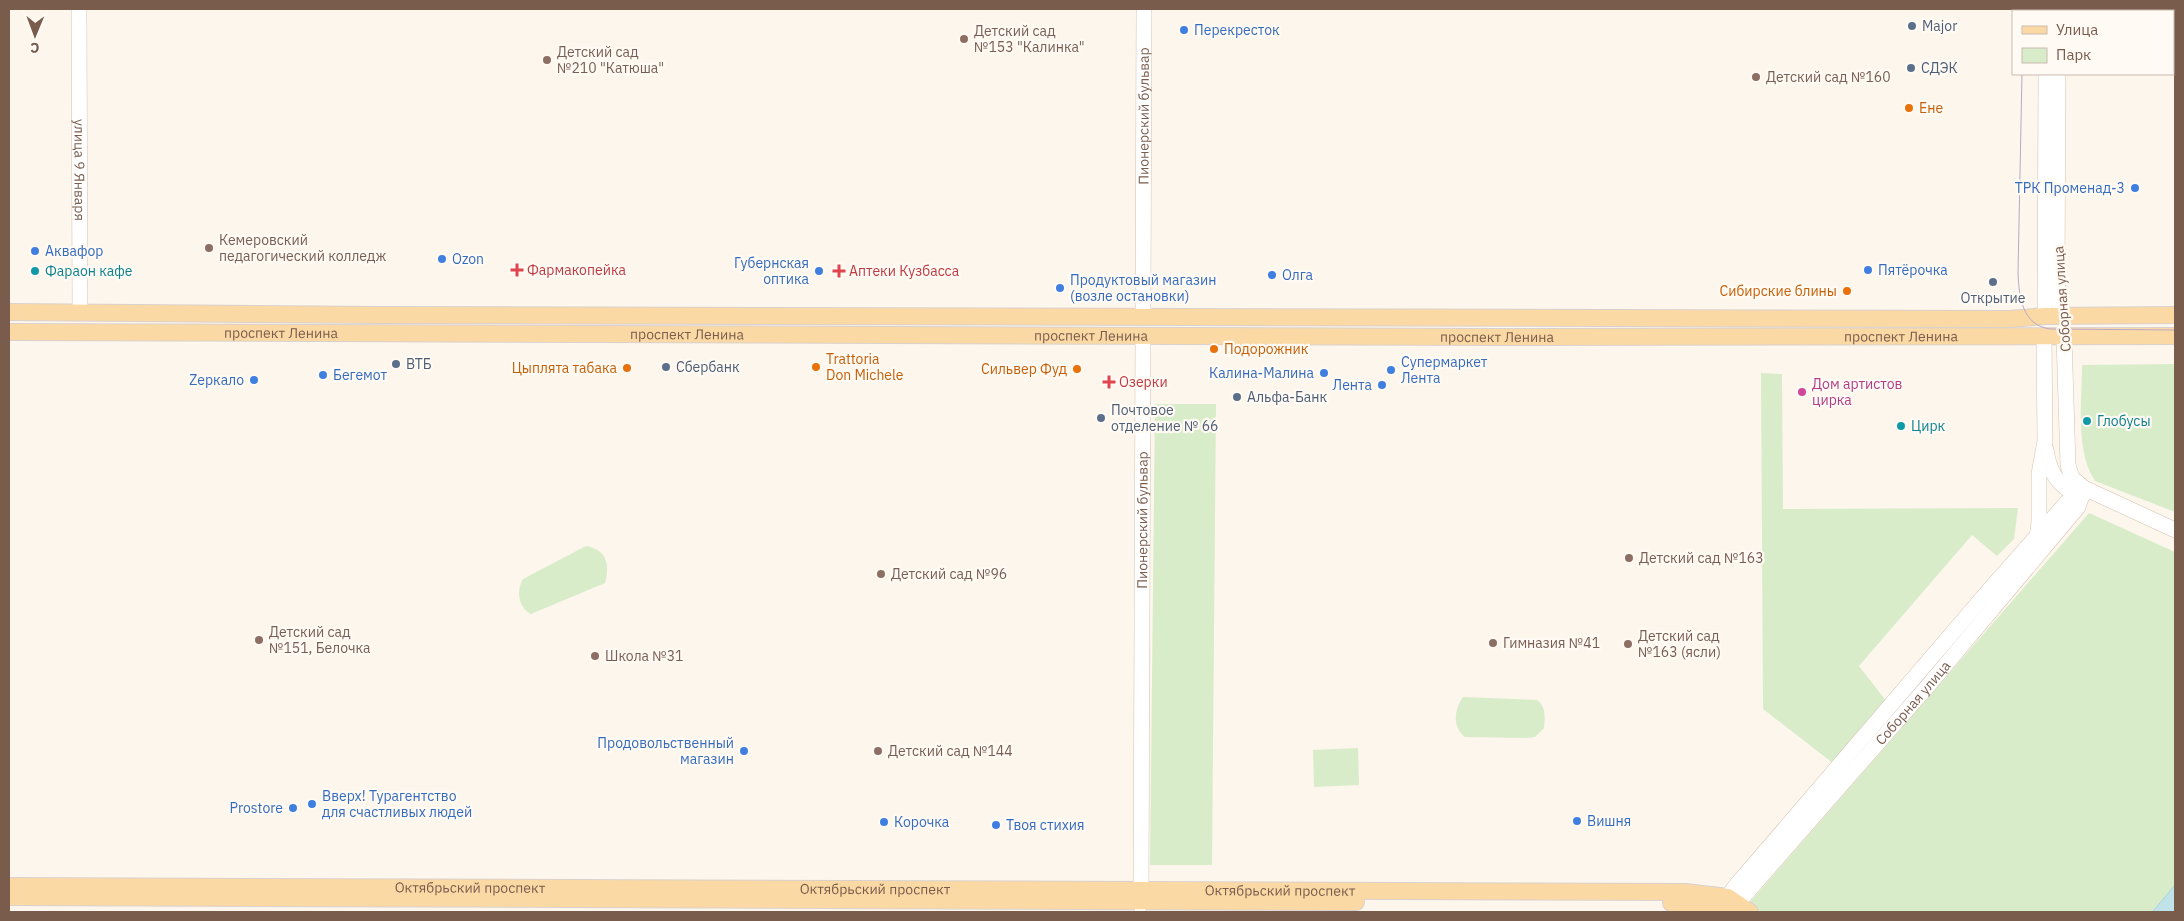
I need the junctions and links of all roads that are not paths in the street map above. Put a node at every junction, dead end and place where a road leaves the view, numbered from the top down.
1 (79, 9) edge
2 (1144, 9) edge
3 (2046, 75) edge
4 (2058, 75) edge
5 (9, 312) edge
6 (80, 312) junction
7 (604, 315) junction
8 (2175, 315) edge
9 (1143, 316) junction
10 (2053, 316) junction
11 (9, 332) edge
12 (80, 333) junction
13 (606, 334) junction
14 (1143, 336) junction
15 (2064, 336) junction
16 (2175, 336) edge
17 (2044, 337) junction
18 (2044, 441) junction
19 (2080, 493) junction
20 (2175, 530) edge
21 (2037, 537) junction
22 (2175, 540) edge
23 (9, 886) edge
24 (9, 897) edge
25 (633, 900) edge
26 (1141, 901) edge
27 (822, 906) edge
28 (1731, 908) edge

1 - 6 main road, улица 9 Января
2 - 9 main road, Пионерский бульвар
3 - 10 main road, Соборная улица
4 - 10 main road, Соборная улица
5 - 6 main road, проспект Ленина
6 - 7 main road, проспект Ленина
6 - 12 main road, улица 9 Января
7 - 9 main road, проспект Ленина
7 - 13 main road
8 - 10 main road
9 - 10 main road, проспект Ленина
9 - 14 main road, Пионерский бульвар
10 - 15 main road, Соборная улица
10 - 17 main road, Соборная улица
11 - 12 main road, проспект Ленина
12 - 13 main road, проспект Ленина
13 - 14 main road, проспект Ленина
14 - 17 main road, проспект Ленина
14 - 26 main road, Пионерский бульвар
15 - 16 main road, проспект Ленина
15 - 17 main road, проспект Ленина
15 - 19 main road, Соборная улица
17 - 18 main road, Соборная улица
18 - 19 main road, Соборная улица
18 - 21 main road, Соборная улица
19 - 20 main road
19 - 21 main road, Соборная улица
19 - 22 main road
19 - 28 main road, Соборная улица
21 - 28 main road, Соборная улица
23 - 25 main road, Октябрьский проспект
24 - 25 main road, Октябрьский проспект
25 - 26 main road, Октябрьский проспект
25 - 27 main road, Октябрьский проспект
26 - 27 main road, Октябрьский проспект
26 - 28 main road, Октябрьский проспект

